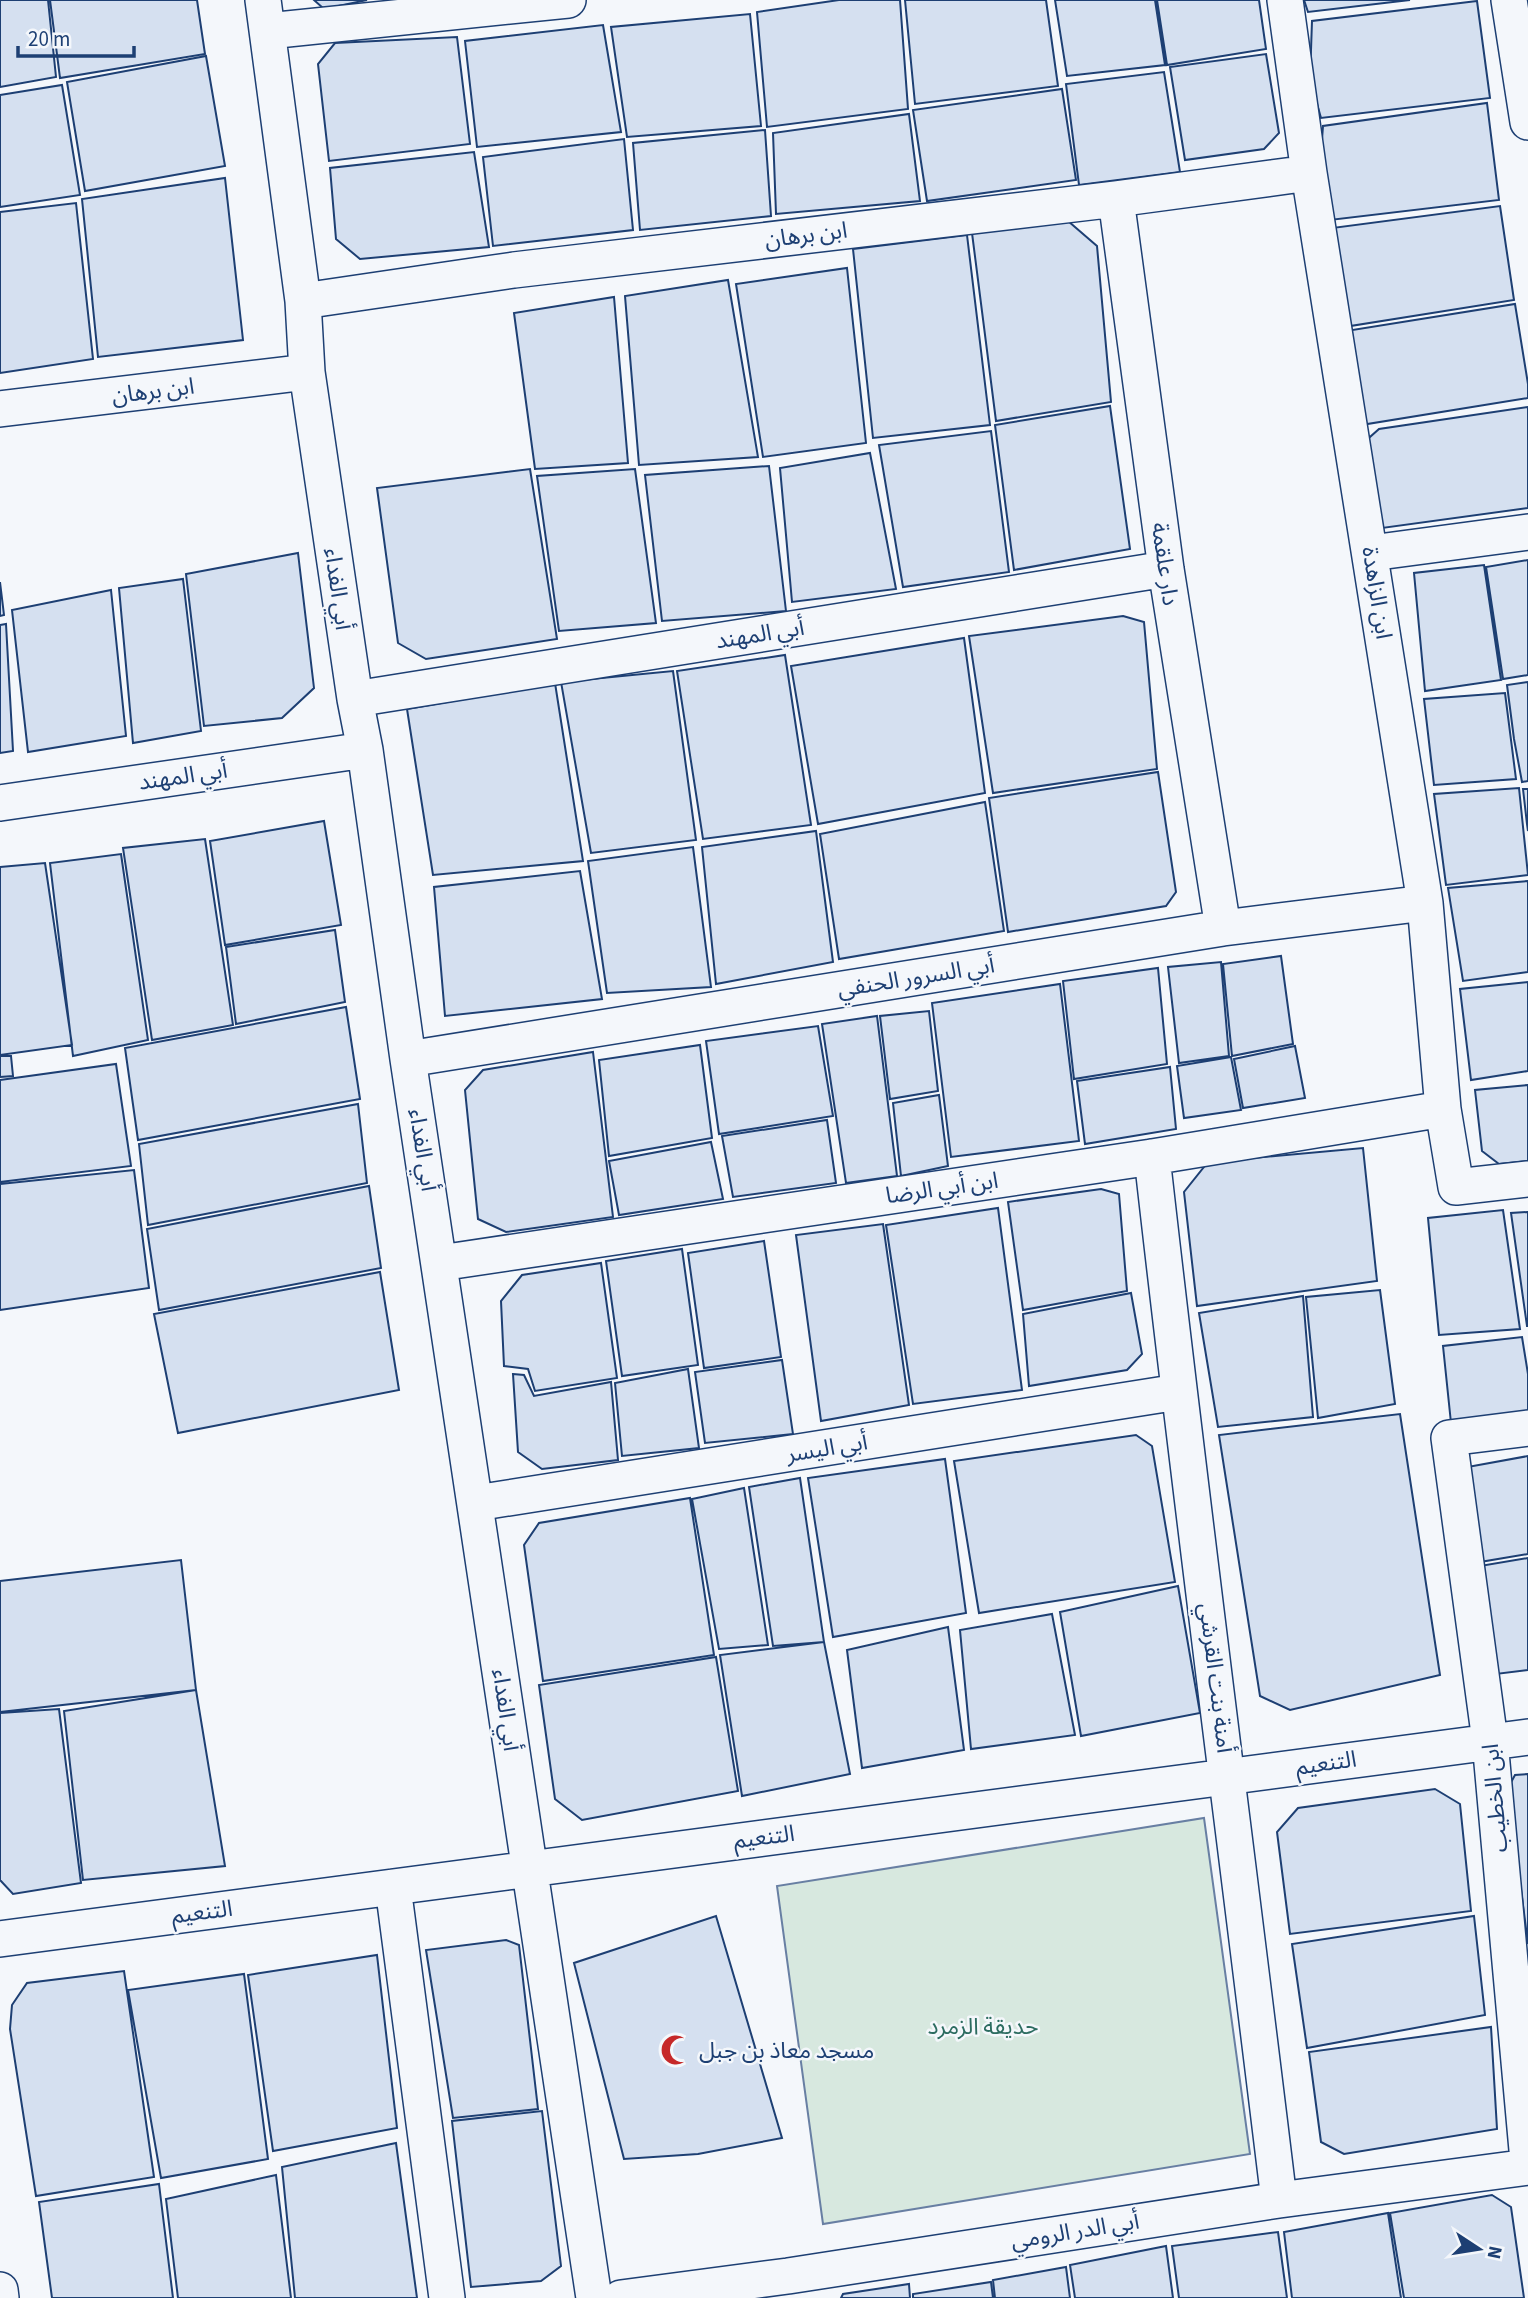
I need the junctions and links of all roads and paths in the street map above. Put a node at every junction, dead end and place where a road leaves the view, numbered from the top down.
1 (568, 0) edge
2 (1285, 0) edge
3 (1509, 0) edge
4 (265, 16) edge
5 (1527, 106) edge
6 (1309, 173) junction
7 (1115, 200) junction
8 (303, 301) junction
9 (307, 372) junction
10 (0, 409) edge
11 (1528, 532) edge
12 (1371, 553) junction
13 (1166, 569) junction
14 (355, 699) junction
15 (365, 750) junction
16 (0, 803) edge
17 (1425, 903) junction
18 (1223, 928) junction
19 (408, 1059) junction
20 (1443, 1109) junction
21 (1152, 1157) junction
22 (1528, 1179) edge
23 (440, 1263) junction
24 (1178, 1392) junction
25 (1528, 1428) edge
26 (476, 1503) junction
27 (1528, 1737) edge
28 (1490, 1741) junction
29 (1228, 1776) junction
30 (529, 1868) junction
31 (393, 1888) junction
32 (0, 1939) edge
33 (1528, 2161) edge
34 (1528, 2167) edge
35 (1279, 2200) junction
36 (789, 2287) edge
37 (0, 2290) edge
38 (1, 2298) edge
39 (447, 2298) edge
40 (594, 2298) edge
41 (621, 2298) edge

1 - 4 street
2 - 6 street, ابن الزاهدة
3 - 5 street
4 - 8 street, أبي الفداء
6 - 7 street, ابن برهان
6 - 12 street, ابن الزاهدة
7 - 8 street, ابن برهان
7 - 13 street, دار علقمة
8 - 9 street, أبي الفداء
9 - 10 street, ابن برهان
9 - 14 street, أبي الفداء
11 - 12 street
12 - 17 street, ابن الزاهدة
13 - 14 street, أبي المهند
13 - 18 street, دار علقمة
14 - 15 street, أبي الفداء
15 - 16 street, أبي المهند
15 - 19 street, أبي الفداء
17 - 18 street, أبي السرور الحنفي
17 - 20 street, ابن الزاهدة
18 - 19 street, أبي السرور الحنفي
19 - 23 street, أبي الفداء
20 - 21 street, ابن أبي الرضا
20 - 22 street, ابن الزاهدة
21 - 23 street, ابن أبي الرضا
21 - 24 street, أمنة بنت القرشي
23 - 26 street, أبي الفداء
24 - 26 street, أبي اليسر
24 - 29 street, أمنة بنت القرشي
25 - 28 street, ابن الخطيب
26 - 30 street, أبي الفداء
27 - 28 street, التنعيم
28 - 29 street, التنعيم
28 - 33 street, ابن الخطيب
29 - 30 street, التنعيم
29 - 35 street, أمنة بنت القرشي
30 - 31 street, التنعيم
30 - 40 street, أبي الفداء
31 - 32 street, التنعيم
31 - 39 street
34 - 35 street, أبي الدر الرومي
35 - 36 street, أبي الدر الرومي
36 - 41 street, أبي الدر الرومي
37 - 38 street

